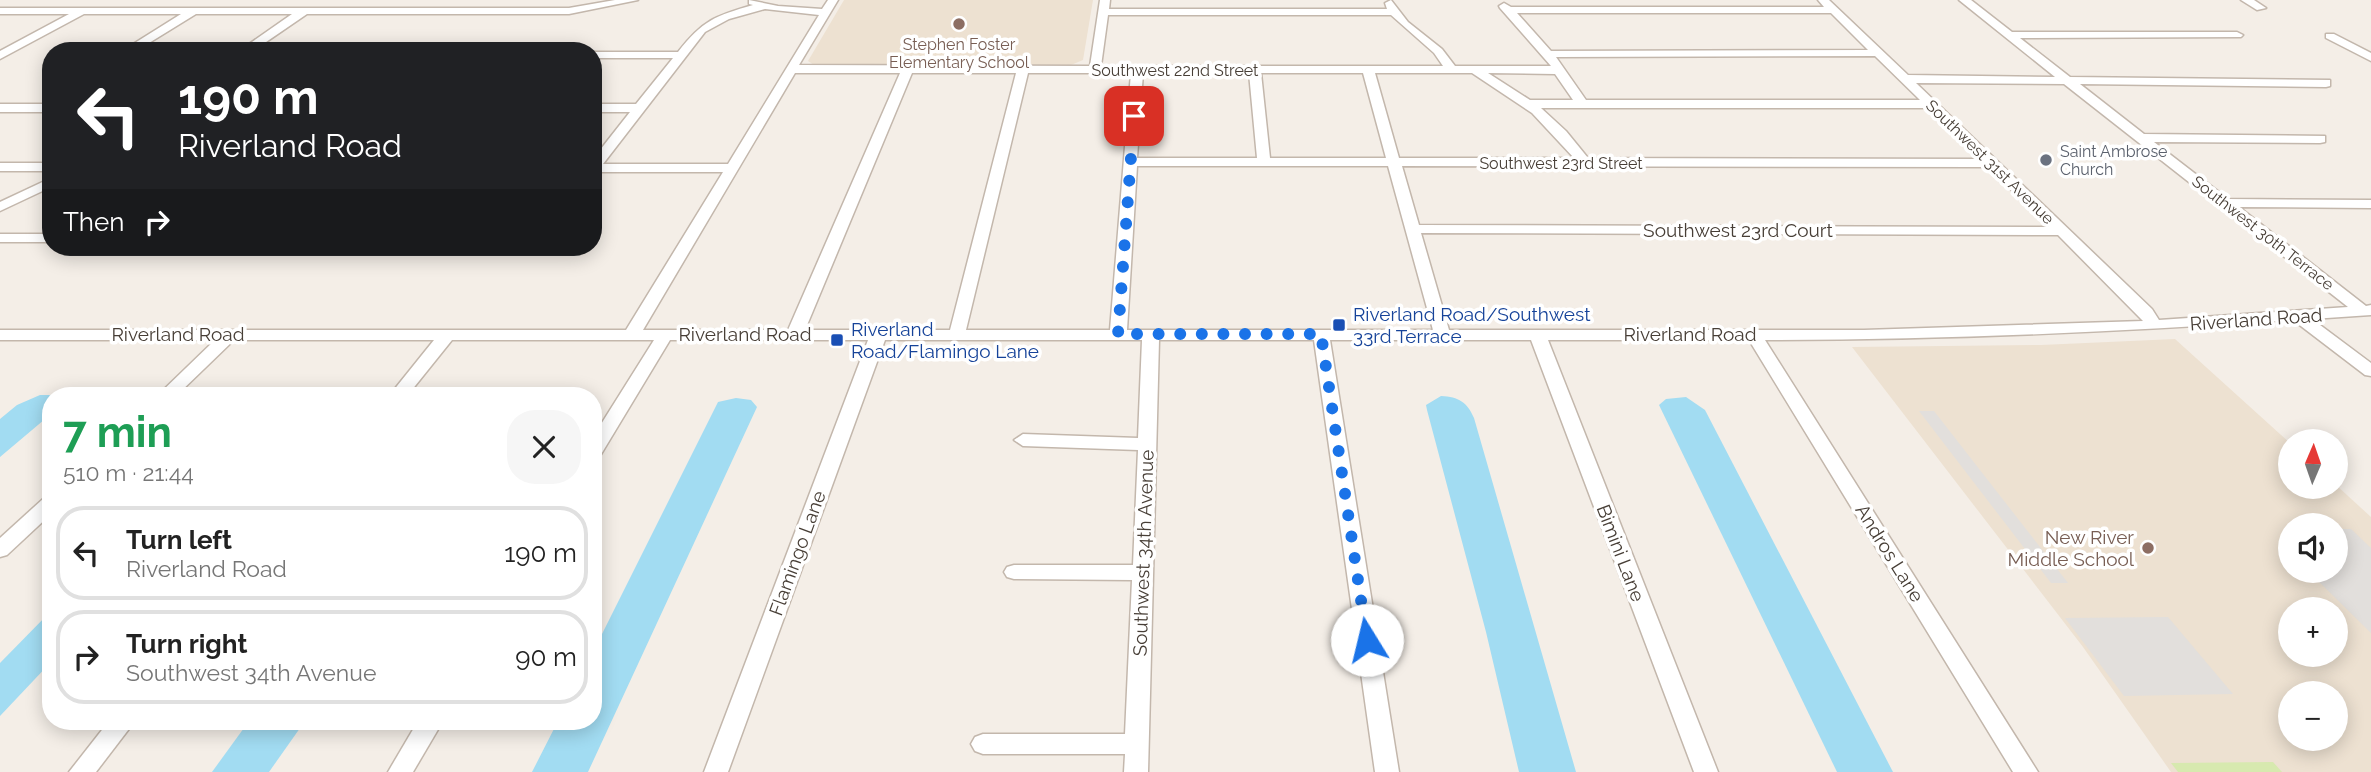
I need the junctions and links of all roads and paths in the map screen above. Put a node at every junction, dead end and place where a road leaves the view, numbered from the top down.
1 (104, 0) edge
2 (214, 0) edge
3 (328, 0) edge
4 (482, 0) edge
5 (633, 0) edge
6 (750, 0) edge
7 (1964, 0) edge
8 (2246, 0) edge
9 (1504, 5) edge
10 (1828, 5) edge
11 (763, 6) junction
12 (829, 6) edge
13 (1104, 6) edge
14 (1391, 6) edge
15 (2261, 8) dead end
16 (0, 11) edge
17 (82, 11) junction
18 (193, 12) junction
19 (303, 12) junction
20 (461, 12) junction
21 (2009, 35) junction
22 (2237, 35) dead end
23 (2330, 36) dead end
24 (143, 42) edge
25 (258, 42) edge
26 (1878, 53) junction
27 (1548, 54) junction
28 (602, 55) edge
29 (682, 55) junction
30 (0, 56) edge
31 (2371, 58) edge
32 (791, 69) junction
33 (907, 70) junction
34 (1023, 70) junction
35 (1095, 70) junction
36 (1137, 70) junction
37 (1255, 70) junction
38 (1368, 70) junction
39 (1451, 70) junction
40 (1474, 70) junction
41 (1559, 70) junction
42 (1905, 79) junction
43 (2070, 82) junction
44 (2326, 83) dead end
45 (42, 103) edge
46 (1529, 104) junction
47 (1581, 104) junction
48 (1931, 104) junction
49 (0, 107) edge
50 (34, 108) junction
51 (42, 108) edge
52 (602, 108) edge
53 (638, 108) junction
54 (2141, 138) junction
55 (2320, 139) dead end
56 (602, 156) edge
57 (1130, 162) junction
58 (1264, 163) junction
59 (1395, 163) junction
60 (1584, 163) junction
61 (1992, 163) junction
62 (0, 167) edge
63 (42, 167) edge
64 (602, 168) edge
65 (730, 168) junction
66 (42, 186) edge
67 (2225, 203) junction
68 (2371, 204) edge
69 (0, 207) edge
70 (1414, 229) junction
71 (2062, 231) junction
72 (0, 239) edge
73 (42, 239) edge
74 (2367, 311) edge
75 (2305, 317) junction
76 (2154, 326) junction
77 (449, 333) junction
78 (231, 334) junction
79 (632, 334) junction
80 (795, 334) junction
81 (879, 334) junction
82 (957, 334) junction
83 (1118, 334) junction
84 (1151, 334) junction
85 (1321, 334) junction
86 (1442, 334) junction
87 (1537, 334) junction
88 (665, 335) junction
89 (1754, 335) junction
90 (4, 338) edge
91 (2371, 370) edge
92 (175, 387) edge
93 (404, 387) edge
94 (602, 437) edge
95 (1023, 440) dead end
96 (1147, 444) junction
97 (42, 511) edge
98 (0, 550) edge
99 (1014, 572) dead end
100 (1142, 573) junction
101 (116, 730) edge
102 (426, 730) edge
103 (983, 744) dead end
104 (1137, 744) junction
105 (81, 772) edge
106 (400, 772) edge
107 (716, 772) edge
108 (1136, 772) edge
109 (1387, 772) edge
110 (1706, 772) edge
111 (2025, 772) edge

1 - 17 street
2 - 18 street
3 - 19 street
4 - 20 street
5 - 20 street
6 - 11 street
7 - 21 street, Southwest 30th Terrace
8 - 15 street
9 - 10 street
9 - 27 street
10 - 26 street, Southwest 31st Avenue
11 - 12 street
11 - 29 street
12 - 32 street
13 - 14 street
13 - 35 street
14 - 39 street
16 - 17 street
17 - 18 street
17 - 30 street
18 - 19 street
18 - 24 street
19 - 20 street
19 - 25 street
21 - 22 street
21 - 43 street, Southwest 30th Terrace
23 - 31 street
26 - 27 street
26 - 42 street, Southwest 31st Avenue
27 - 41 street
28 - 29 street
29 - 53 street
32 - 33 street, Southwest 22nd Street
32 - 65 street
33 - 34 street, Southwest 22nd Street
33 - 80 street
34 - 35 street, Southwest 22nd Street
34 - 82 street
35 - 36 street, Southwest 22nd Street
36 - 37 street, Southwest 22nd Street
36 - 57 street
37 - 38 street, Southwest 22nd Street
37 - 58 street
38 - 39 street, Southwest 22nd Street
38 - 59 street
39 - 40 street, Southwest 22nd Street
40 - 41 street, Southwest 22nd Street
40 - 46 street
41 - 47 street
42 - 43 street
42 - 48 street, Southwest 31st Avenue
43 - 44 street
43 - 54 street, Southwest 30th Terrace
45 - 50 street
46 - 47 street
46 - 60 street
47 - 48 street
48 - 61 street, Southwest 31st Avenue
49 - 50 street
50 - 51 street
52 - 53 street
53 - 56 street
54 - 55 street
54 - 67 street, Southwest 30th Terrace
57 - 58 street, Southwest 23rd Street
57 - 83 street
58 - 59 street, Southwest 23rd Street
59 - 60 street, Southwest 23rd Street
59 - 70 street
60 - 61 street, Southwest 23rd Street
61 - 71 street, Southwest 31st Avenue
62 - 63 street
64 - 65 street
65 - 79 street
66 - 69 street
67 - 68 street
67 - 74 street, Southwest 30th Terrace
70 - 71 street, Southwest 23rd Court
70 - 86 street
71 - 76 street, Southwest 31st Avenue
72 - 73 street
74 - 75 street, Riverland Road
75 - 76 street, Riverland Road
75 - 91 street
76 - 89 street, Riverland Road
77 - 78 street, Riverland Road
77 - 79 street, Riverland Road
77 - 93 street
78 - 90 street, Riverland Road
78 - 92 street
79 - 88 street, Riverland Road
80 - 81 street, Riverland Road
80 - 88 street, Riverland Road
81 - 82 street, Riverland Road
81 - 107 street, Flamingo Lane
82 - 83 street, Riverland Road
83 - 84 street, Riverland Road
84 - 85 street, Riverland Road
84 - 96 street, Southwest 34th Avenue
85 - 86 street, Riverland Road
85 - 109 street
86 - 87 street, Riverland Road
87 - 89 street, Riverland Road
87 - 110 street, Bimini Lane
88 - 94 street
89 - 111 street, Andros Lane
95 - 96 street
96 - 100 street, Southwest 34th Avenue
97 - 98 street
99 - 100 street
100 - 104 street, Southwest 34th Avenue
101 - 105 street
102 - 106 street
103 - 104 street
104 - 108 street, Southwest 34th Avenue

